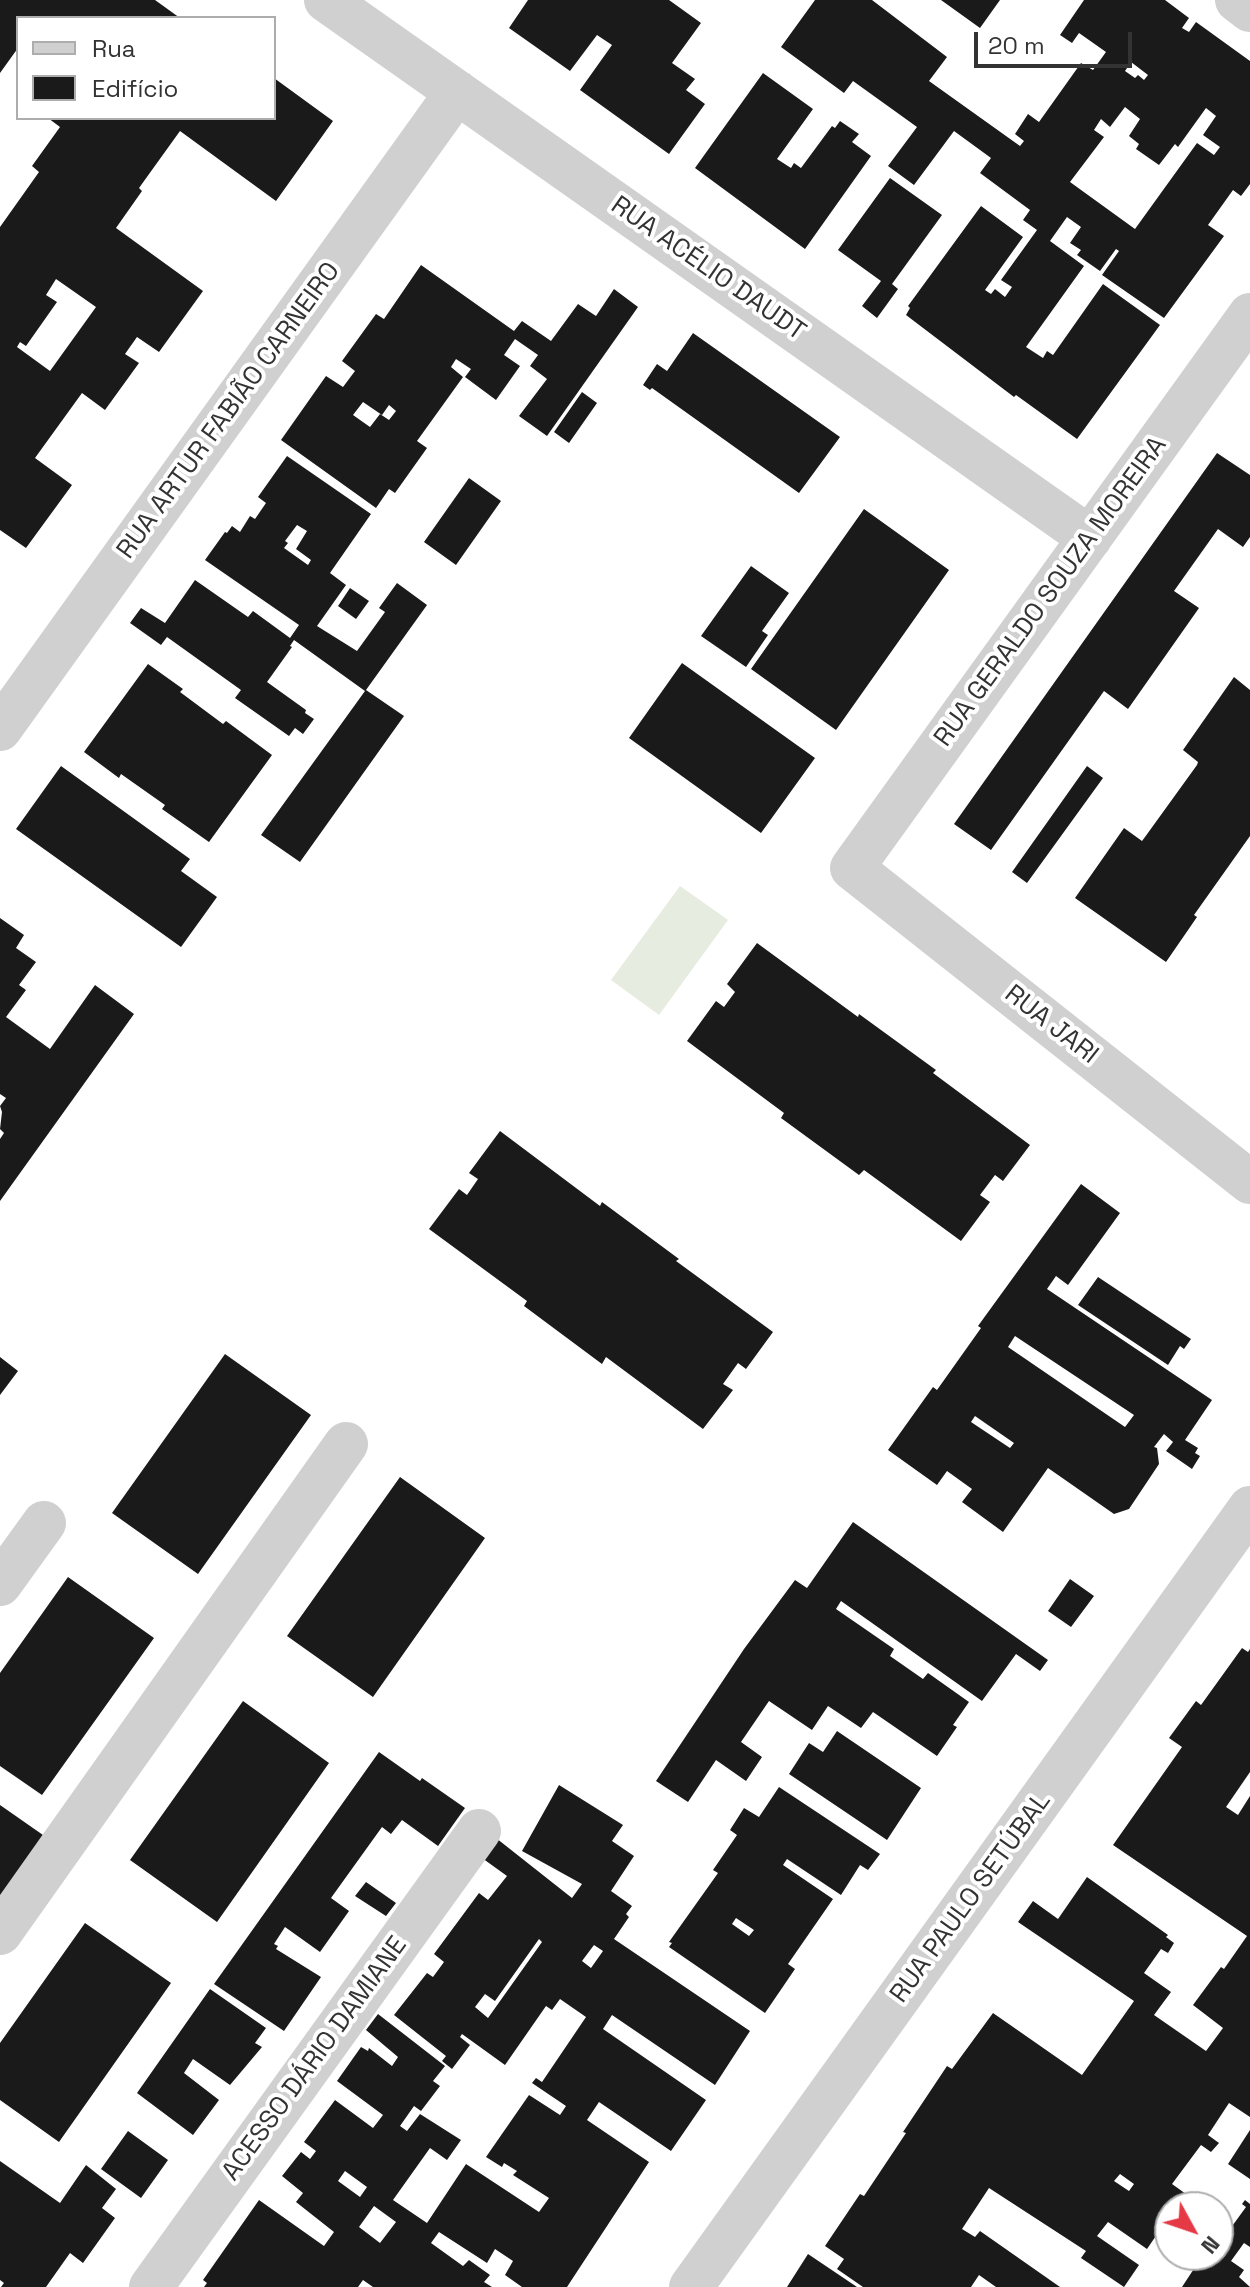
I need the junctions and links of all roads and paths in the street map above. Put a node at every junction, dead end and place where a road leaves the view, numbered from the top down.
1 (326, 0) edge
2 (1237, 0) edge
3 (1250, 10) edge
4 (457, 92) junction
5 (1250, 315) edge
6 (1090, 538) junction
7 (0, 729) edge
8 (852, 868) joint
9 (1250, 1182) edge
10 (346, 1444) dead end
11 (1250, 1508) edge
12 (44, 1523) dead end
13 (0, 1584) edge
14 (479, 1831) dead end
15 (0, 1933) edge
16 (151, 2287) edge
17 (691, 2287) edge

1 - 4 street, RUA ACÉLIO DAUDT
2 - 3 street
4 - 6 street, RUA ACÉLIO DAUDT
4 - 7 street, RUA ARTUR FABIÃO CARNEIRO
5 - 6 street, RUA GERALDO SOUZA MOREIRA
6 - 8 street, RUA GERALDO SOUZA MOREIRA
8 - 9 street, RUA JARI
10 - 15 street
11 - 17 street, RUA PAULO SETÚBAL
12 - 13 street
14 - 16 street, ACESSO DÁRIO DAMIANE

